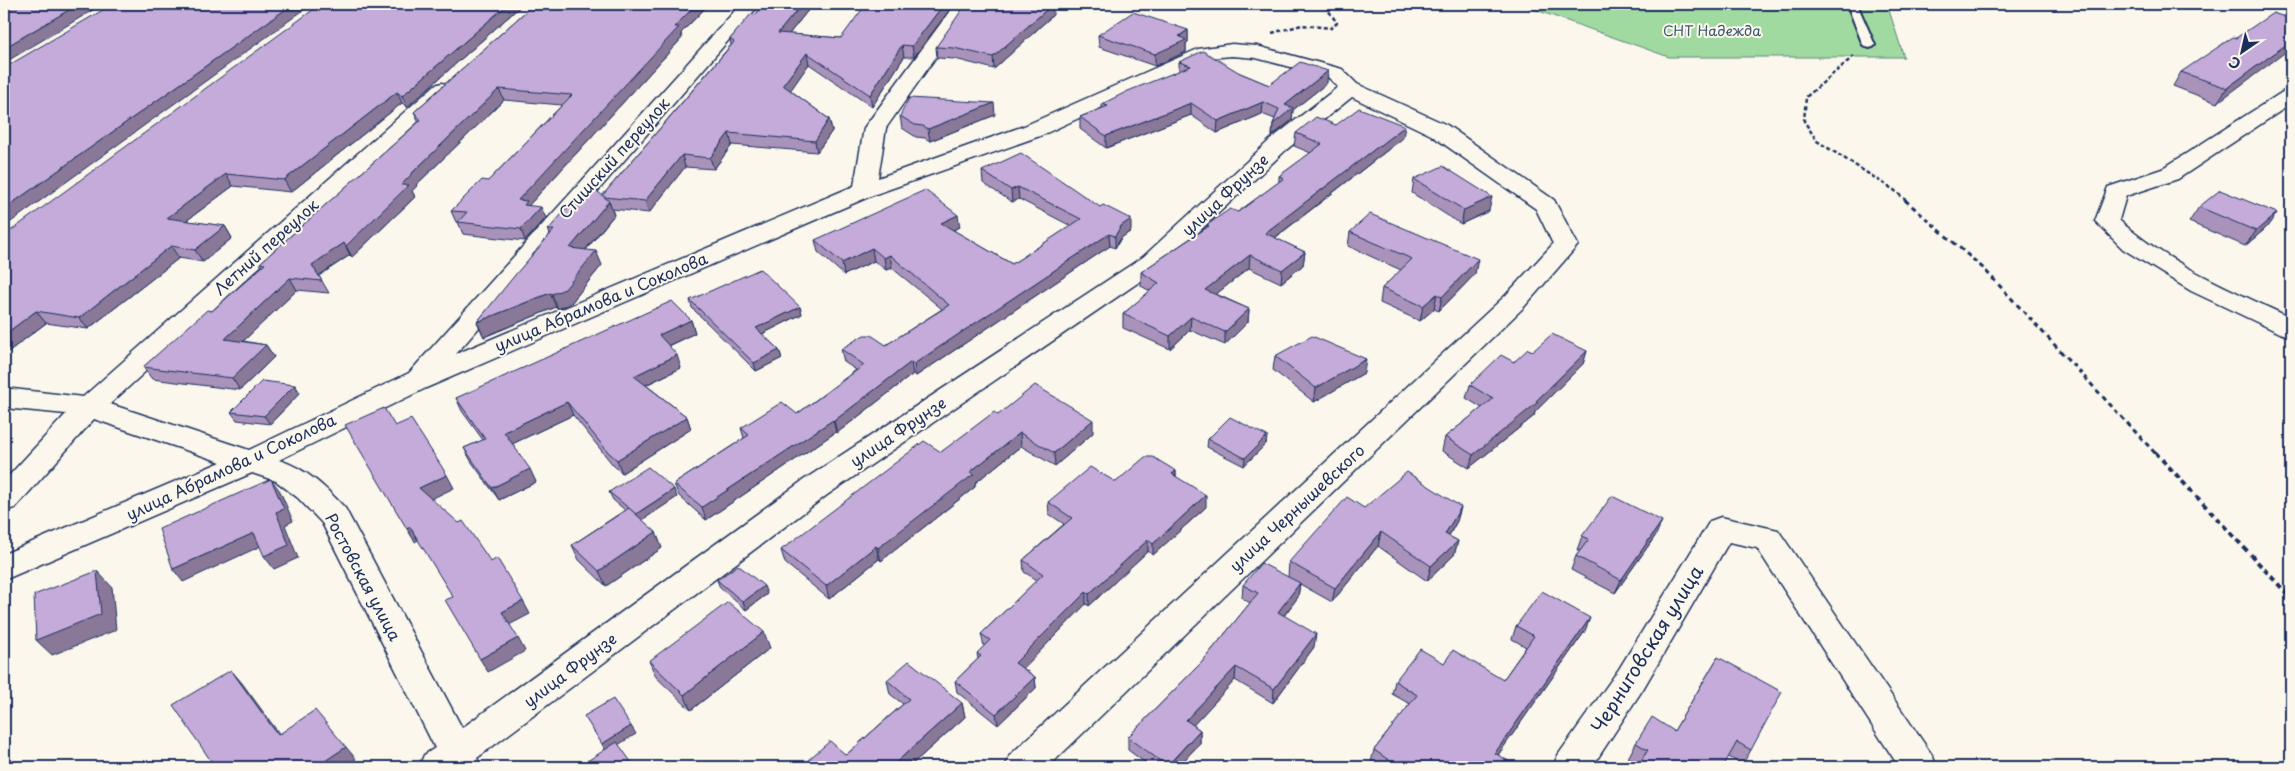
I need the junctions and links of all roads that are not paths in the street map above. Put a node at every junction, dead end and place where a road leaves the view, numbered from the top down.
1 (751, 4) edge
2 (964, 4) edge
3 (1852, 4) edge
4 (1868, 45) road end
5 (456, 76) edge
6 (1350, 88) junction
7 (2291, 95) edge
8 (865, 190) junction
9 (1566, 245) joint
10 (2291, 328) edge
11 (416, 380) junction
12 (4, 398) edge
13 (90, 407) junction
14 (249, 462) junction
15 (4, 500) edge
16 (4, 568) edge
17 (452, 763) edge
18 (1023, 767) edge
19 (1571, 767) edge
20 (1919, 767) edge

1 - 11 street, Стишский переулок
2 - 8 street
3 - 4 lane
5 - 13 street, Летний переулок
6 - 8 street, улица Абрамова и Соколова
6 - 9 street, улица Абрамова и Соколова
6 - 17 street, улица Фрунзе
7 - 10 street
8 - 11 street, улица Абрамова и Соколова
9 - 18 street, улица Чернышевского
11 - 14 street, улица Абрамова и Соколова
12 - 13 street, Ростовская улица
13 - 14 street, Ростовская улица
13 - 15 street, Летний переулок
14 - 16 street, улица Абрамова и Соколова
14 - 17 street, Ростовская улица
19 - 20 street, Черниговская улица

